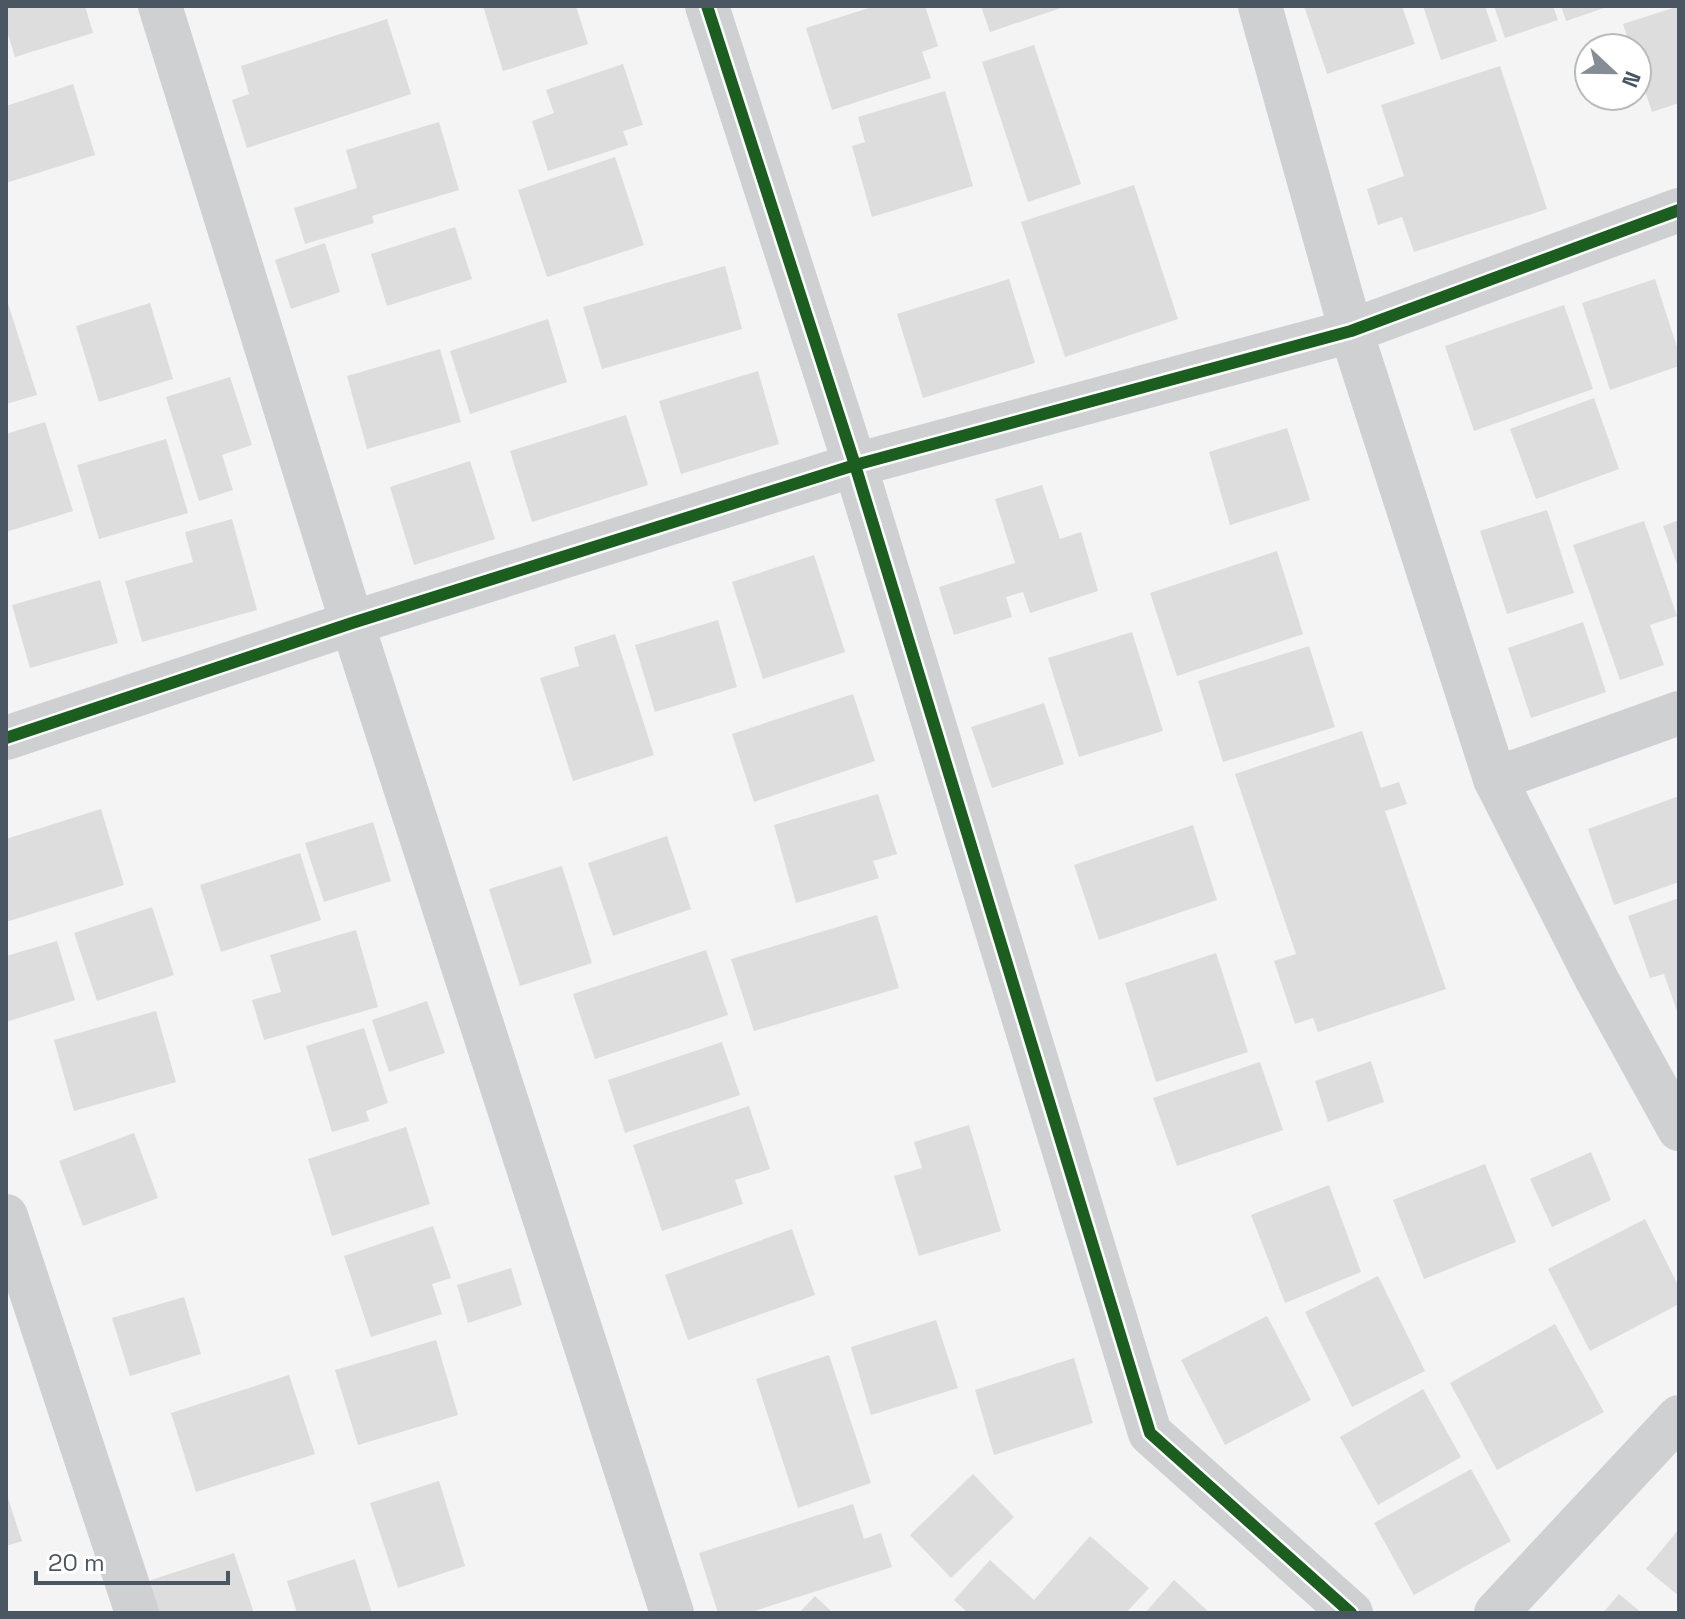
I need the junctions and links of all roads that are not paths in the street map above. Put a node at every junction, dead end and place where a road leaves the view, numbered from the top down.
1 (160, 6) edge
2 (707, 6) edge
3 (1260, 6) edge
4 (1679, 210) edge
5 (1351, 331) junction
6 (855, 465) junction
7 (352, 623) junction
8 (1679, 713) edge
9 (6, 738) edge
10 (1495, 779) junction
11 (1679, 1129) edge
12 (6, 1216) edge
13 (1679, 1417) edge
14 (137, 1613) edge
15 (672, 1613) edge
16 (1351, 1613) edge
17 (1496, 1613) edge

1 - 7 street
2 - 6 street
3 - 5 street
4 - 5 street
5 - 6 street
5 - 10 street
6 - 7 street
6 - 16 street
7 - 9 street
7 - 15 street
8 - 10 street
10 - 11 street
12 - 14 street
13 - 17 street

